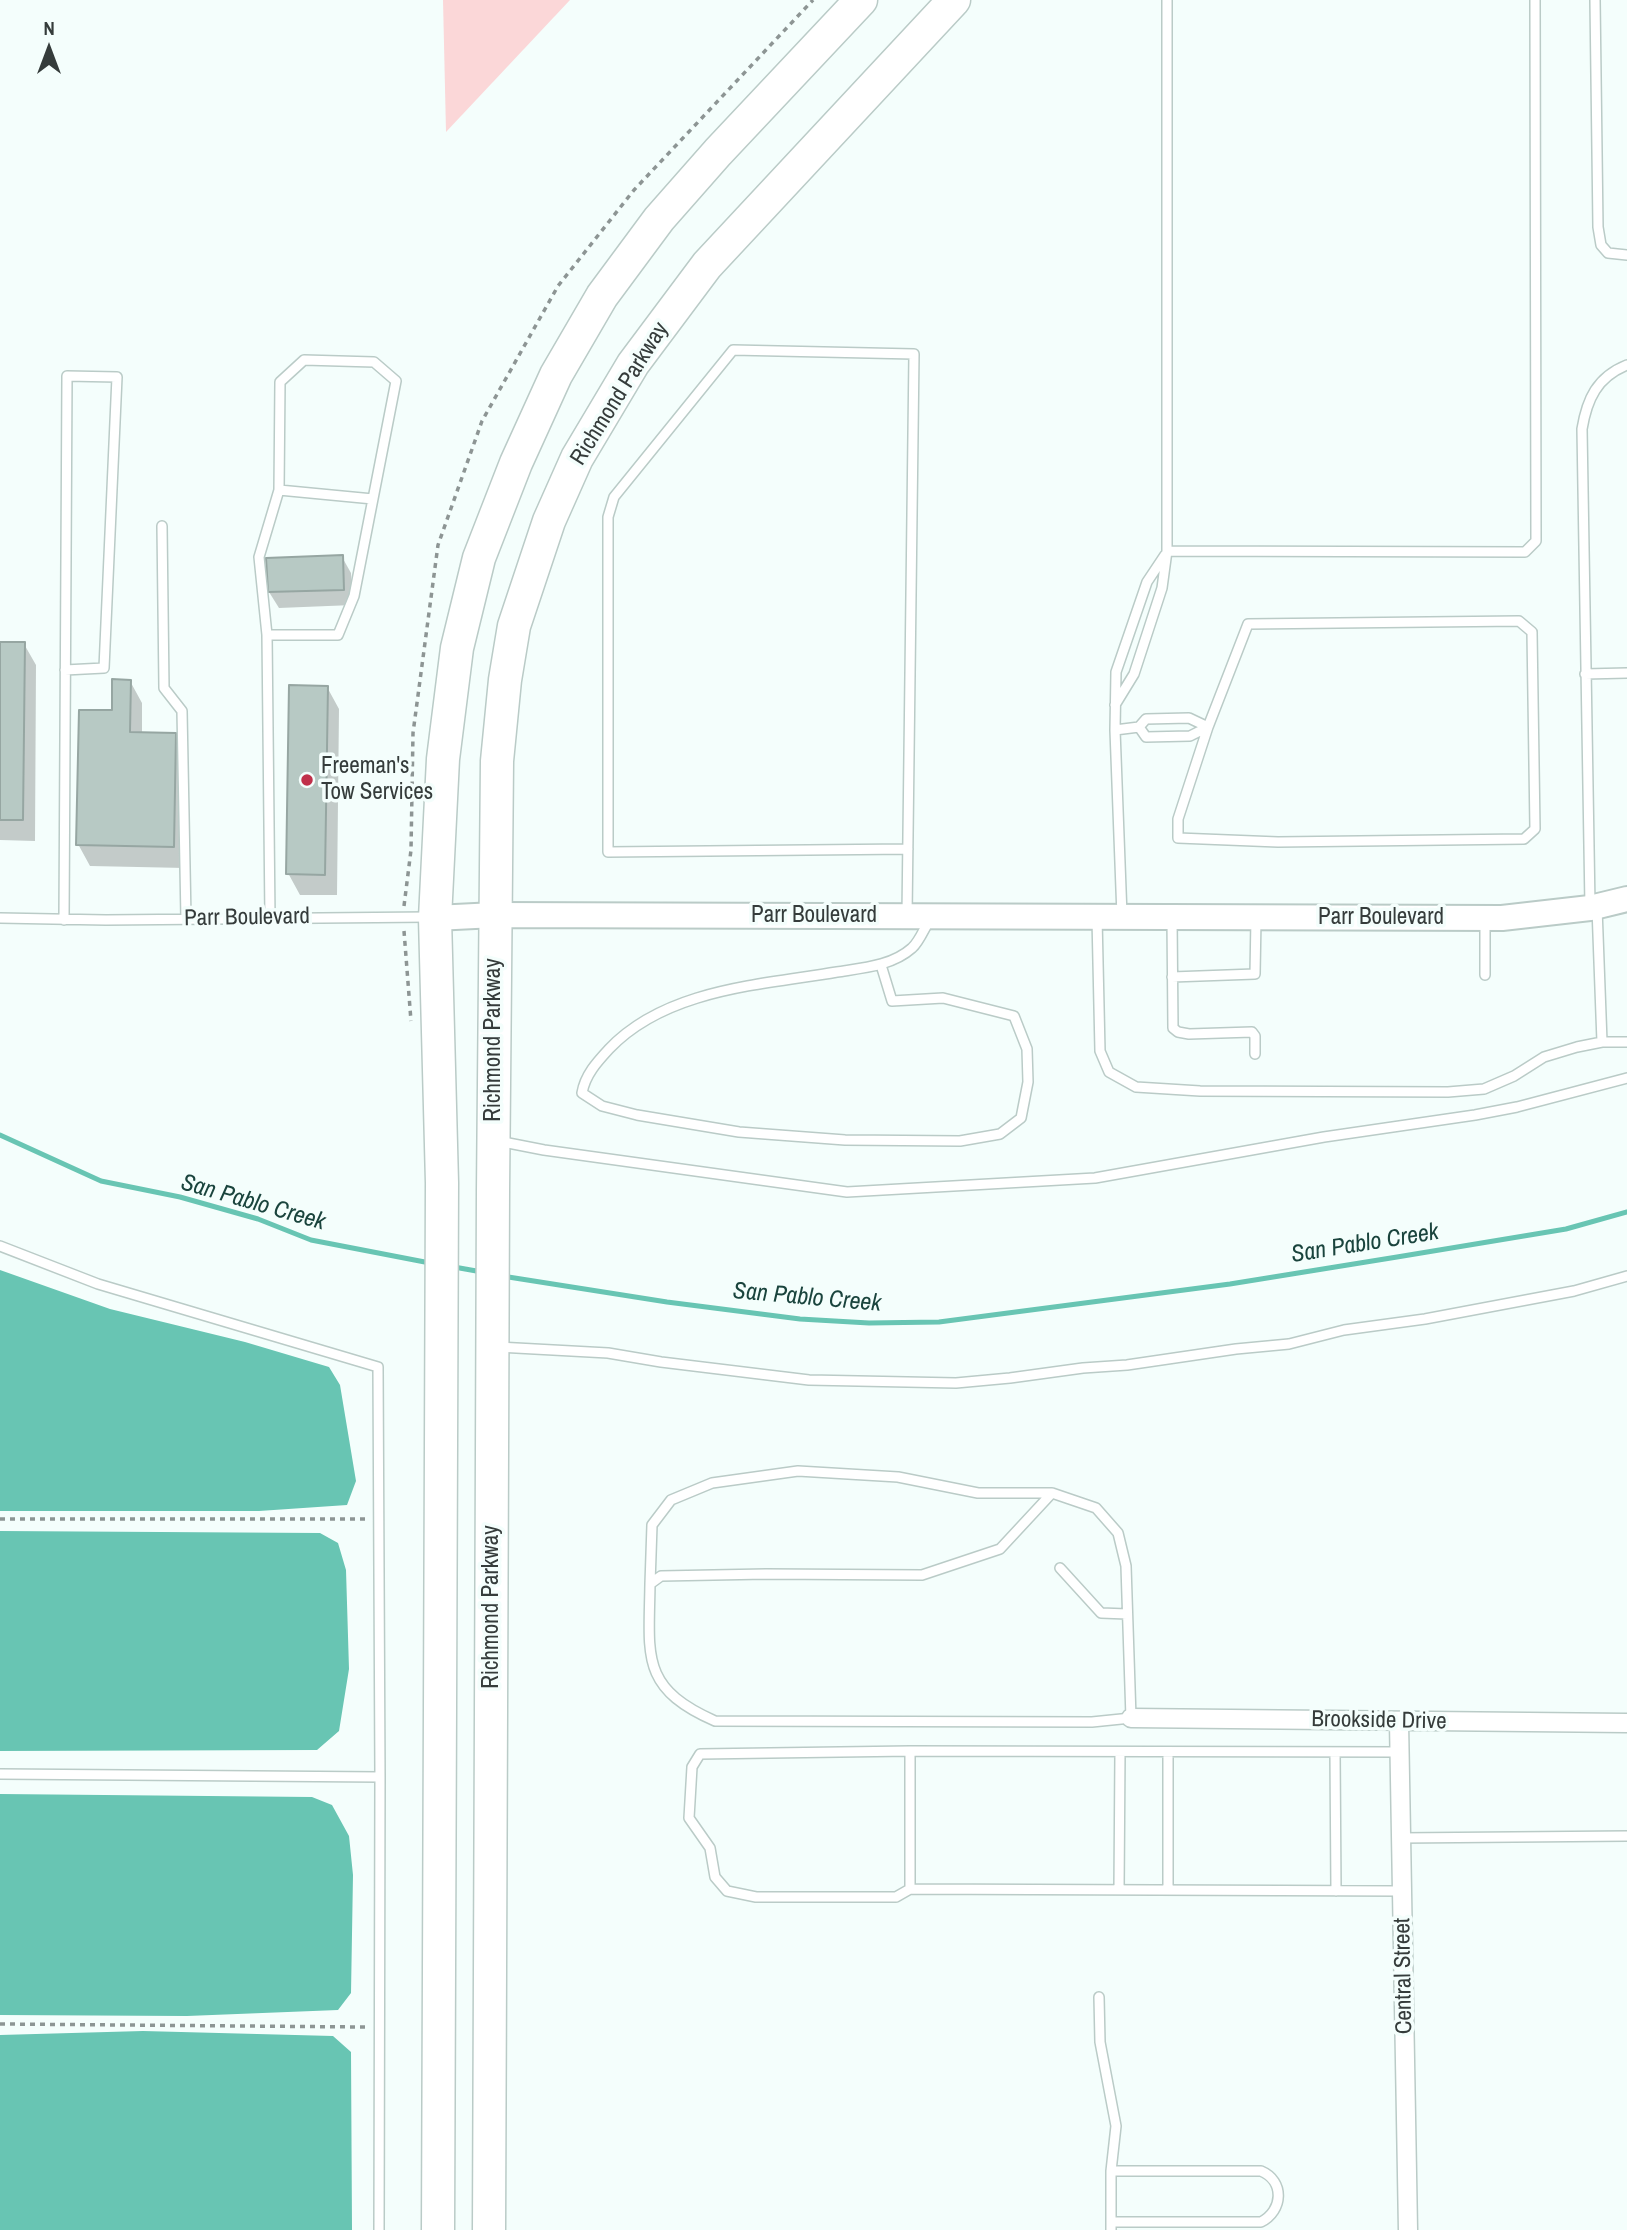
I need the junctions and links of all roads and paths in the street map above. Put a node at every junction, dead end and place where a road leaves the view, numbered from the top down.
1 (861, 0) edge
2 (954, 0) edge
3 (1167, 0) edge
4 (1535, 0) edge
5 (1595, 0) edge
6 (1627, 255) edge
7 (1627, 365) edge
8 (279, 490) junction
9 (373, 499) junction
10 (162, 526) dead end
11 (1167, 551) junction
12 (267, 635) junction
13 (65, 670) junction
14 (1627, 673) edge
15 (1585, 674) junction
16 (1115, 705) junction
17 (1139, 727) junction
18 (1208, 727) junction
19 (1115, 730) junction
20 (908, 849) junction
21 (1627, 899) edge
22 (1594, 907) junction
23 (495, 915) junction
24 (907, 917) junction
25 (932, 917) junction
26 (1097, 917) junction
27 (1122, 917) junction
28 (1172, 917) junction
29 (0, 918) edge
30 (270, 918) junction
31 (435, 918) junction
32 (1256, 918) junction
33 (1485, 918) junction
34 (64, 919) junction
35 (186, 919) junction
36 (881, 965) junction
37 (1485, 975) dead end
38 (1172, 977) junction
39 (1602, 1042) junction
40 (1627, 1042) edge
41 (1255, 1054) dead end
42 (1627, 1078) edge
43 (493, 1140) junction
44 (0, 1246) edge
45 (1627, 1276) edge
46 (493, 1347) junction
47 (1052, 1493) junction
48 (0, 1519) edge
49 (379, 1519) junction
50 (1060, 1568) dead end
51 (650, 1584) junction
52 (1127, 1614) junction
53 (1131, 1718) junction
54 (1399, 1722) junction
55 (1627, 1723) edge
56 (909, 1751) junction
57 (1120, 1752) junction
58 (1168, 1752) junction
59 (1335, 1752) junction
60 (1400, 1752) junction
61 (0, 1774) edge
62 (380, 1776) junction
63 (1627, 1836) edge
64 (1401, 1838) junction
65 (910, 1889) junction
66 (1119, 1890) junction
67 (1168, 1890) junction
68 (1336, 1891) junction
69 (1402, 1891) junction
70 (1099, 1997) dead end
71 (0, 2024) edge
72 (380, 2027) junction
73 (1111, 2171) junction
74 (1111, 2226) edge
75 (379, 2230) edge
76 (438, 2230) edge
77 (489, 2230) edge
78 (1408, 2230) edge

1 - 31 highway
2 - 23 highway, Richmond Parkway
3 - 11 lane
4 - 11 lane
5 - 6 lane
7 - 15 lane
8 - 9 lane
8 - 9 lane
8 - 12 lane
9 - 12 lane
10 - 35 lane
11 - 16 lane
11 - 16 lane
12 - 30 lane
13 - 13 lane
13 - 34 lane
14 - 15 lane
15 - 22 lane
16 - 19 lane
17 - 18 lane
17 - 18 lane
17 - 19 lane
18 - 18 lane
19 - 27 lane
20 - 20 lane
20 - 24 lane
21 - 22 street, Parr Boulevard
22 - 33 street, Parr Boulevard
22 - 39 lane
23 - 24 street, Parr Boulevard
23 - 31 street, Parr Boulevard
23 - 43 highway, Richmond Parkway
24 - 25 street, Parr Boulevard
25 - 26 street, Parr Boulevard
25 - 36 lane
26 - 27 street, Parr Boulevard
26 - 39 lane
27 - 28 street, Parr Boulevard
28 - 32 street, Parr Boulevard
28 - 38 lane
29 - 34 lane, Parr Boulevard
30 - 31 lane, Parr Boulevard
30 - 35 lane, Parr Boulevard
31 - 76 highway
32 - 33 street, Parr Boulevard
32 - 38 lane
33 - 37 lane
34 - 35 lane, Parr Boulevard
36 - 36 lane
38 - 41 lane
39 - 40 lane
42 - 43 lane
43 - 46 highway, Richmond Parkway
44 - 49 lane
45 - 46 lane
46 - 77 highway, Richmond Parkway
47 - 51 lane
47 - 51 lane
47 - 52 lane
48 - 49 path
49 - 62 lane
50 - 52 lane
51 - 53 lane
52 - 53 lane
53 - 54 street, Brookside Drive
54 - 55 street, Brookside Drive
54 - 60 street, Central Street
56 - 57 lane
56 - 65 lane
56 - 65 lane
57 - 58 lane
57 - 66 lane
58 - 59 lane
58 - 67 lane
59 - 60 lane
59 - 68 lane
60 - 64 street, Central Street
61 - 62 lane
62 - 72 lane
63 - 64 lane
64 - 69 street, Central Street
65 - 66 lane
66 - 67 lane
67 - 68 lane
68 - 69 lane
69 - 78 street, Central Street
70 - 73 lane
71 - 72 path
72 - 75 lane
73 - 74 lane
73 - 74 lane

